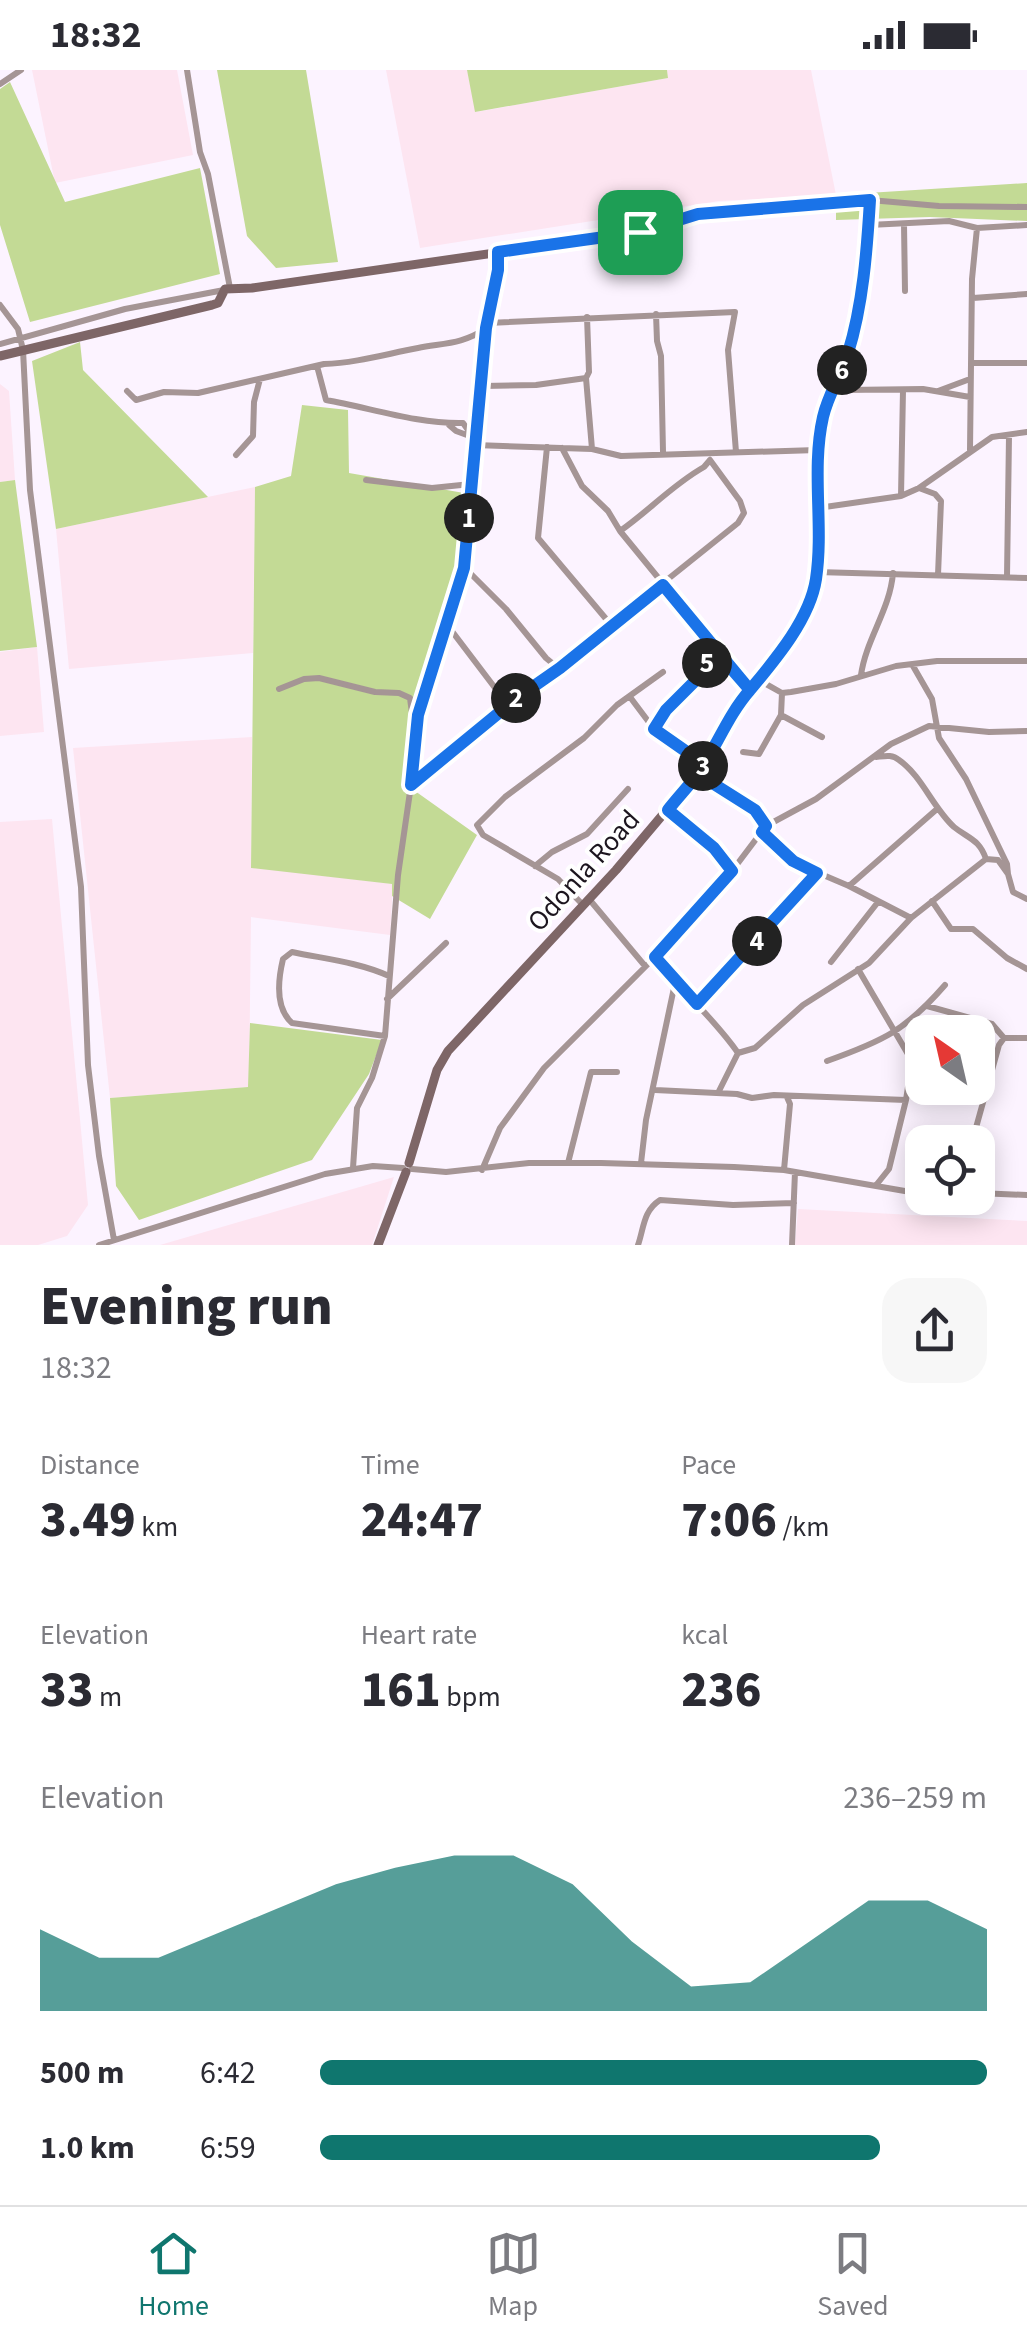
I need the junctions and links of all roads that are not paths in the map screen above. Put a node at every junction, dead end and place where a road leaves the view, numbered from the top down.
1 (21, 70) edge
2 (187, 70) edge
3 (0, 84) edge
4 (870, 200) junction
5 (1027, 207) edge
6 (904, 224) junction
7 (868, 225) junction
8 (1027, 226) edge
9 (978, 228) junction
10 (498, 252) junction
11 (228, 289) junction
12 (905, 290) dead end
13 (1027, 294) edge
14 (973, 298) junction
15 (0, 305) edge
16 (656, 314) junction
17 (587, 317) junction
18 (487, 326) junction
19 (477, 335) junction
20 (20, 338) junction
21 (485, 340) junction
22 (0, 344) edge
23 (23, 350) junction
24 (0, 356) edge
25 (971, 363) junction
26 (1027, 363) edge
27 (317, 366) junction
28 (260, 378) junction
29 (586, 378) junction
30 (970, 379) junction
31 (482, 386) junction
32 (846, 390) dead end
33 (903, 390) junction
34 (127, 391) dead end
35 (936, 392) junction
36 (970, 397) junction
37 (1027, 432) edge
38 (1008, 436) junction
39 (475, 440) junction
40 (547, 447) junction
41 (562, 448) junction
42 (592, 449) junction
43 (816, 450) junction
44 (663, 452) junction
45 (736, 452) junction
46 (970, 452) junction
47 (694, 453) junction
48 (236, 455) dead end
49 (707, 462) junction
50 (366, 480) dead end
51 (471, 484) junction
52 (918, 488) junction
53 (901, 496) junction
54 (818, 508) junction
55 (620, 531) junction
56 (464, 568) junction
57 (816, 572) junction
58 (893, 574) junction
59 (938, 574) junction
60 (1007, 576) junction
61 (1027, 578) edge
62 (663, 585) junction
63 (447, 625) junction
64 (612, 626) junction
65 (716, 651) junction
66 (1027, 662) edge
67 (912, 666) junction
68 (560, 668) junction
69 (663, 672) dead end
70 (861, 676) junction
71 (759, 680) junction
72 (279, 689) dead end
73 (750, 690) junction
74 (782, 693) junction
75 (630, 696) junction
76 (508, 705) junction
77 (418, 715) junction
78 (781, 715) junction
79 (936, 725) junction
80 (654, 729) junction
81 (1027, 732) edge
82 (822, 738) dead end
83 (743, 752) dead end
84 (870, 758) junction
85 (701, 769) junction
86 (411, 785) junction
87 (628, 789) dead end
88 (938, 809) junction
89 (668, 810) junction
90 (764, 829) junction
91 (986, 859) junction
92 (535, 866) junction
93 (732, 871) junction
94 (817, 873) junction
95 (1008, 874) junction
96 (849, 886) junction
97 (1027, 899) edge
98 (932, 901) junction
99 (586, 902) junction
100 (878, 902) junction
101 (911, 918) junction
102 (446, 943) dead end
103 (655, 957) junction
104 (830, 962) dead end
105 (646, 966) junction
106 (1027, 969) edge
107 (858, 970) junction
108 (389, 976) junction
109 (675, 983) junction
110 (946, 985) dead end
111 (386, 1000) junction
112 (697, 1004) junction
113 (927, 1006) junction
114 (896, 1032) junction
115 (385, 1036) junction
116 (1004, 1038) junction
117 (1027, 1038) edge
118 (905, 1050) edge
119 (738, 1054) junction
120 (826, 1061) dead end
121 (617, 1072) dead end
122 (655, 1090) junction
123 (718, 1093) junction
124 (788, 1100) junction
125 (905, 1100) edge
126 (905, 1104) edge
127 (976, 1125) edge
128 (568, 1163) junction
129 (641, 1164) junction
130 (352, 1168) junction
131 (407, 1168) junction
132 (482, 1170) junction
133 (784, 1170) junction
134 (795, 1172) junction
135 (876, 1185) junction
136 (905, 1191) edge
137 (995, 1194) edge
138 (1027, 1195) edge
139 (794, 1203) junction
140 (114, 1240) junction
141 (99, 1245) edge
142 (378, 1245) edge
143 (638, 1245) edge
144 (792, 1245) edge

1 - 3 street
2 - 11 street
4 - 5 street
4 - 7 street, Odonla Road
4 - 10 street
6 - 7 street
6 - 9 street
6 - 12 street
7 - 43 street, Odonla Road
8 - 9 street
9 - 14 street
10 - 11 street
10 - 18 street
11 - 20 street
11 - 23 street
13 - 14 street
14 - 25 street
15 - 20 street
16 - 17 street
16 - 44 street
16 - 45 street
17 - 18 street
17 - 29 street
18 - 19 street
18 - 21 street
19 - 21 street
19 - 27 street
20 - 22 street
20 - 23 street
21 - 31 street
23 - 24 street
23 - 140 street
25 - 26 street
25 - 30 street
27 - 28 street
27 - 39 street
28 - 34 street
28 - 48 street
29 - 31 street
29 - 42 street
30 - 35 street
30 - 36 street
31 - 39 street
32 - 33 street
33 - 35 street
33 - 53 street
35 - 36 street
36 - 46 street
37 - 38 street
38 - 46 street
38 - 60 street
39 - 40 street
39 - 51 street
40 - 41 street
40 - 64 street
41 - 42 street
41 - 55 street
42 - 44 street
43 - 45 street
43 - 54 street, Odonla Road
44 - 47 street
45 - 49 street
46 - 52 street
47 - 49 street
47 - 49 street
49 - 55 street
49 - 62 street
50 - 51 street
51 - 56 street
52 - 53 street
52 - 59 street
53 - 54 street
54 - 57 street, Odonla Road
55 - 62 street
56 - 63 street
56 - 68 street
57 - 58 street
57 - 71 street, Odonla Road
58 - 59 street
58 - 70 street
59 - 60 street
60 - 61 street
62 - 64 street
62 - 65 street
63 - 76 street
63 - 77 street
64 - 68 street
65 - 73 street
65 - 80 street
66 - 67 street
67 - 70 street
67 - 79 street
68 - 76 street
69 - 75 street
70 - 74 street
71 - 73 street, Odonla Road
71 - 74 street
72 - 77 street
73 - 85 street, Odonla Road
74 - 78 street
75 - 80 street
75 - 92 street
76 - 86 street
77 - 86 street
78 - 82 street
78 - 83 street
79 - 81 street
79 - 84 street
79 - 95 street
80 - 85 street
84 - 88 street
84 - 90 street
85 - 89 street, Odonla Road
85 - 90 street
86 - 108 street
87 - 92 street
88 - 91 street
88 - 96 street
89 - 93 street
89 - 99 street, Odonla Road
90 - 93 street
90 - 94 street
91 - 95 street
91 - 98 street
92 - 99 street
93 - 103 street
94 - 96 street
94 - 112 street
95 - 97 street
96 - 100 street
98 - 101 street
98 - 106 street
99 - 105 street
99 - 131 street, Odonla Road
100 - 101 street
100 - 104 street
101 - 107 street
102 - 111 street
103 - 105 street
103 - 109 street
105 - 132 street
107 - 114 street
107 - 119 street
108 - 111 street
108 - 115 street
109 - 112 street
109 - 122 street
110 - 113 street
111 - 115 street
112 - 119 street
113 - 114 street
113 - 116 street
114 - 118 street
114 - 120 street
115 - 130 street
116 - 117 street
116 - 127 street
119 - 123 street
121 - 128 street
122 - 123 street
122 - 129 street
123 - 124 street
124 - 125 street
124 - 133 street
126 - 135 street
128 - 129 street
128 - 132 street
129 - 133 street
130 - 131 street
130 - 140 street
131 - 132 street
131 - 142 street, Odonla Road
133 - 134 street
134 - 135 street
134 - 139 street
135 - 136 street
137 - 138 street
139 - 143 street
139 - 144 street
140 - 141 street

